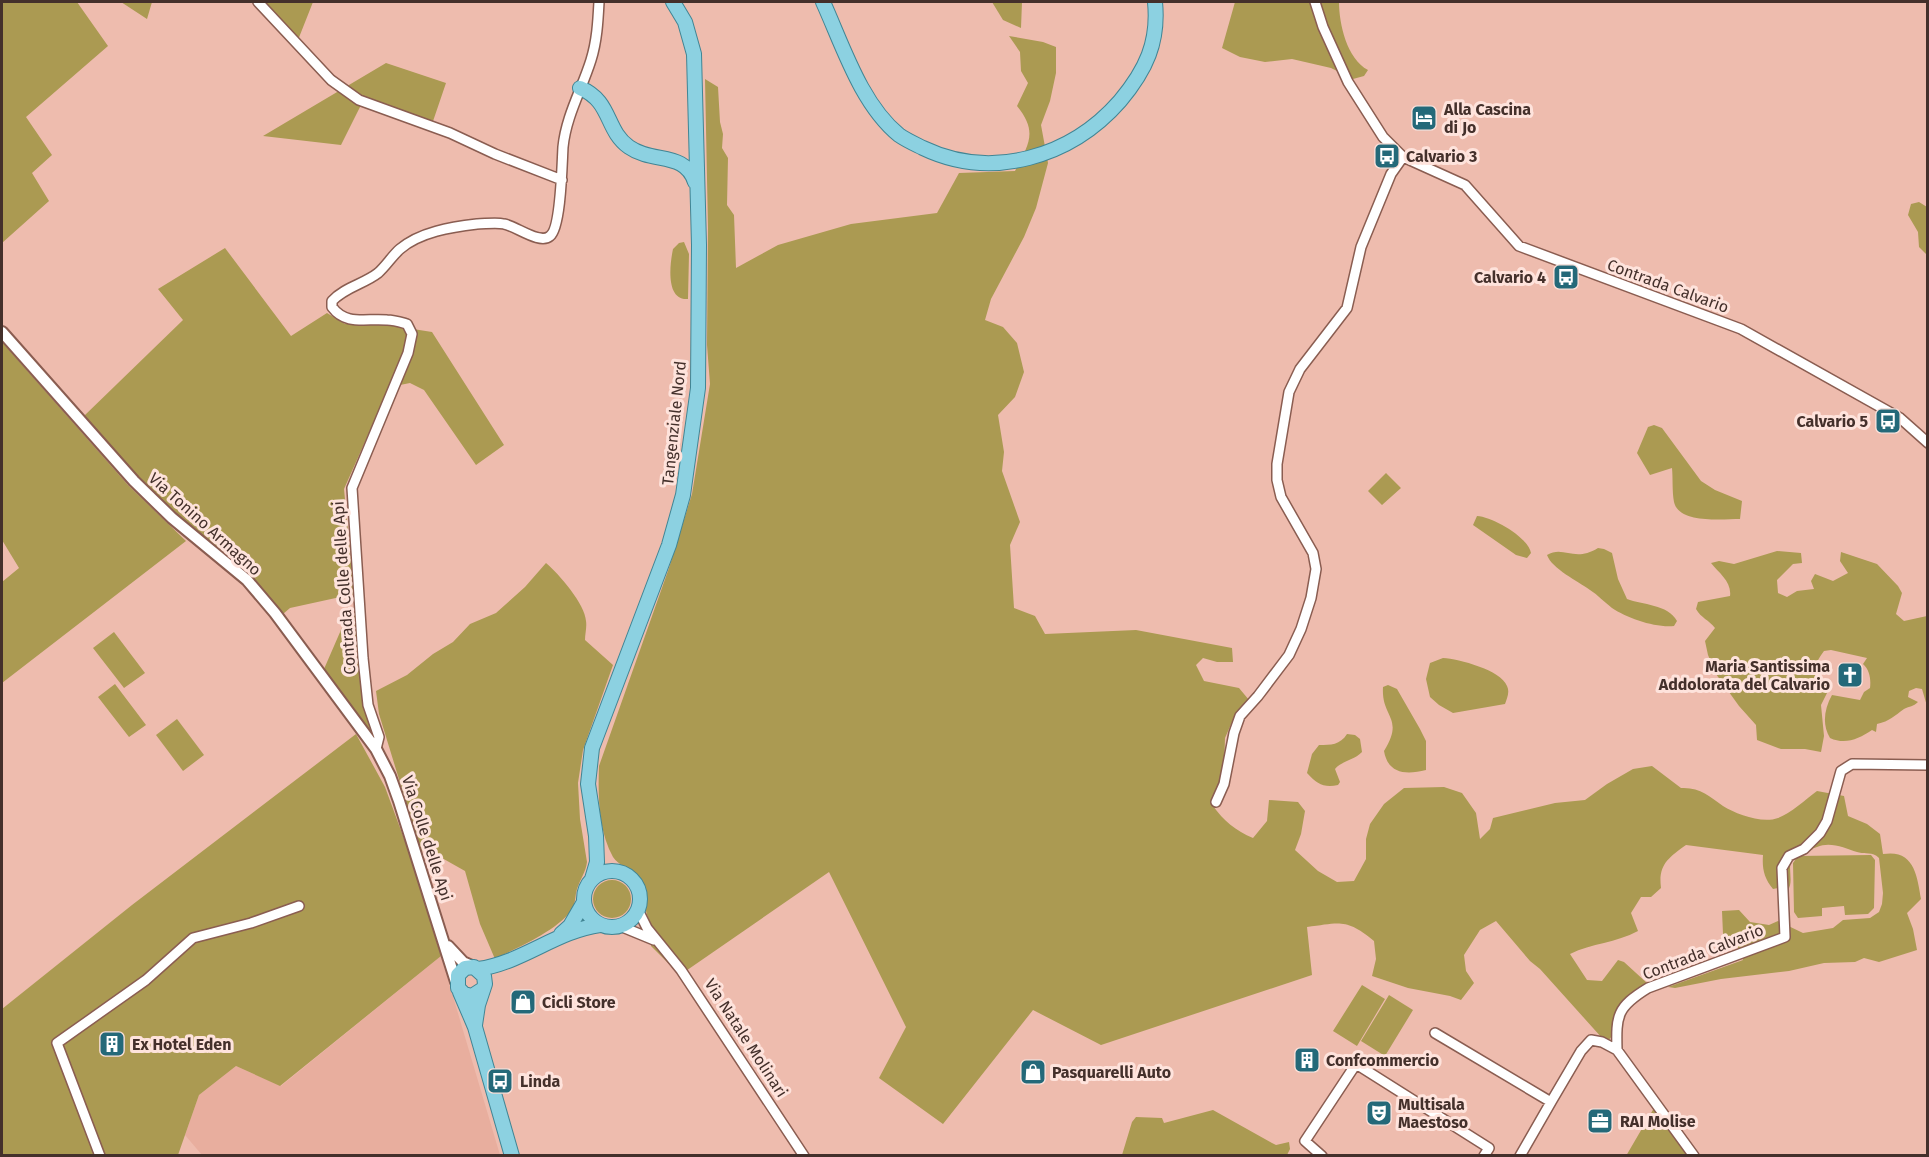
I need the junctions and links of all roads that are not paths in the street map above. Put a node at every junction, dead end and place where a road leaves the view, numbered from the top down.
1 (258, 2) edge
2 (599, 2) edge
3 (673, 2) edge
4 (824, 2) edge
5 (1155, 2) edge
6 (1315, 2) edge
7 (580, 88) junction
8 (696, 135) junction
9 (1403, 157) junction
10 (672, 160) junction
11 (562, 180) junction
12 (696, 184) junction
13 (2, 332) edge
14 (1928, 443) edge
15 (376, 749) junction
16 (1928, 765) edge
17 (1216, 802) dead end
18 (596, 836) junction
19 (617, 871) junction
20 (592, 879) junction
21 (584, 902) junction
22 (299, 906) dead end
23 (638, 910) junction
24 (600, 925) junction
25 (620, 926) junction
26 (557, 938) junction
27 (443, 939) junction
28 (656, 941) junction
29 (510, 961) junction
30 (476, 968) junction
31 (484, 987) junction
32 (458, 988) junction
33 (475, 1027) junction
34 (1435, 1033) dead end
35 (1617, 1050) junction
36 (1551, 1102) junction
37 (100, 1155) edge
38 (512, 1155) edge
39 (804, 1155) edge
40 (1322, 1155) edge
41 (1484, 1155) edge
42 (1520, 1155) edge
43 (1694, 1155) edge

1 - 11 street
2 - 7 street, Contrada Colle delle Api
3 - 8 main road, Tangenziale Nord
4 - 5 main road
6 - 9 street, Contrada Calvario
7 - 10 main road
7 - 11 street, Contrada Colle delle Api
8 - 10 main road
8 - 12 main road, Tangenziale Nord
9 - 14 street, Contrada Calvario
9 - 17 street
10 - 12 main road
11 - 15 street, Contrada Colle delle Api
12 - 18 main road, Tangenziale Nord
13 - 15 street, Via Tonino Armagno
15 - 27 street, Via Colle delle Api
16 - 35 street, Contrada Calvario
18 - 19 main road, Tangenziale Nord
18 - 20 main road, Tangenziale Nord
19 - 20 main road
19 - 23 main road
20 - 21 main road
21 - 24 main road
21 - 26 main road
22 - 37 street
23 - 25 main road
23 - 28 street, Via Natale Molinari
24 - 25 main road
24 - 26 main road
25 - 28 street, Via Natale Molinari
26 - 29 main road
27 - 30 street, Via Colle delle Api
27 - 32 street, Via Colle delle Api
28 - 39 street, Via Natale Molinari
29 - 30 main road
29 - 31 main road
30 - 31 main road
30 - 32 main road
31 - 32 main road
31 - 33 main road, Via Colle delle Api
32 - 33 main road, Via Colle delle Api
33 - 38 main road, Via Colle delle Api
34 - 36 street
35 - 36 street
35 - 43 street
36 - 42 street
40 - 41 street

